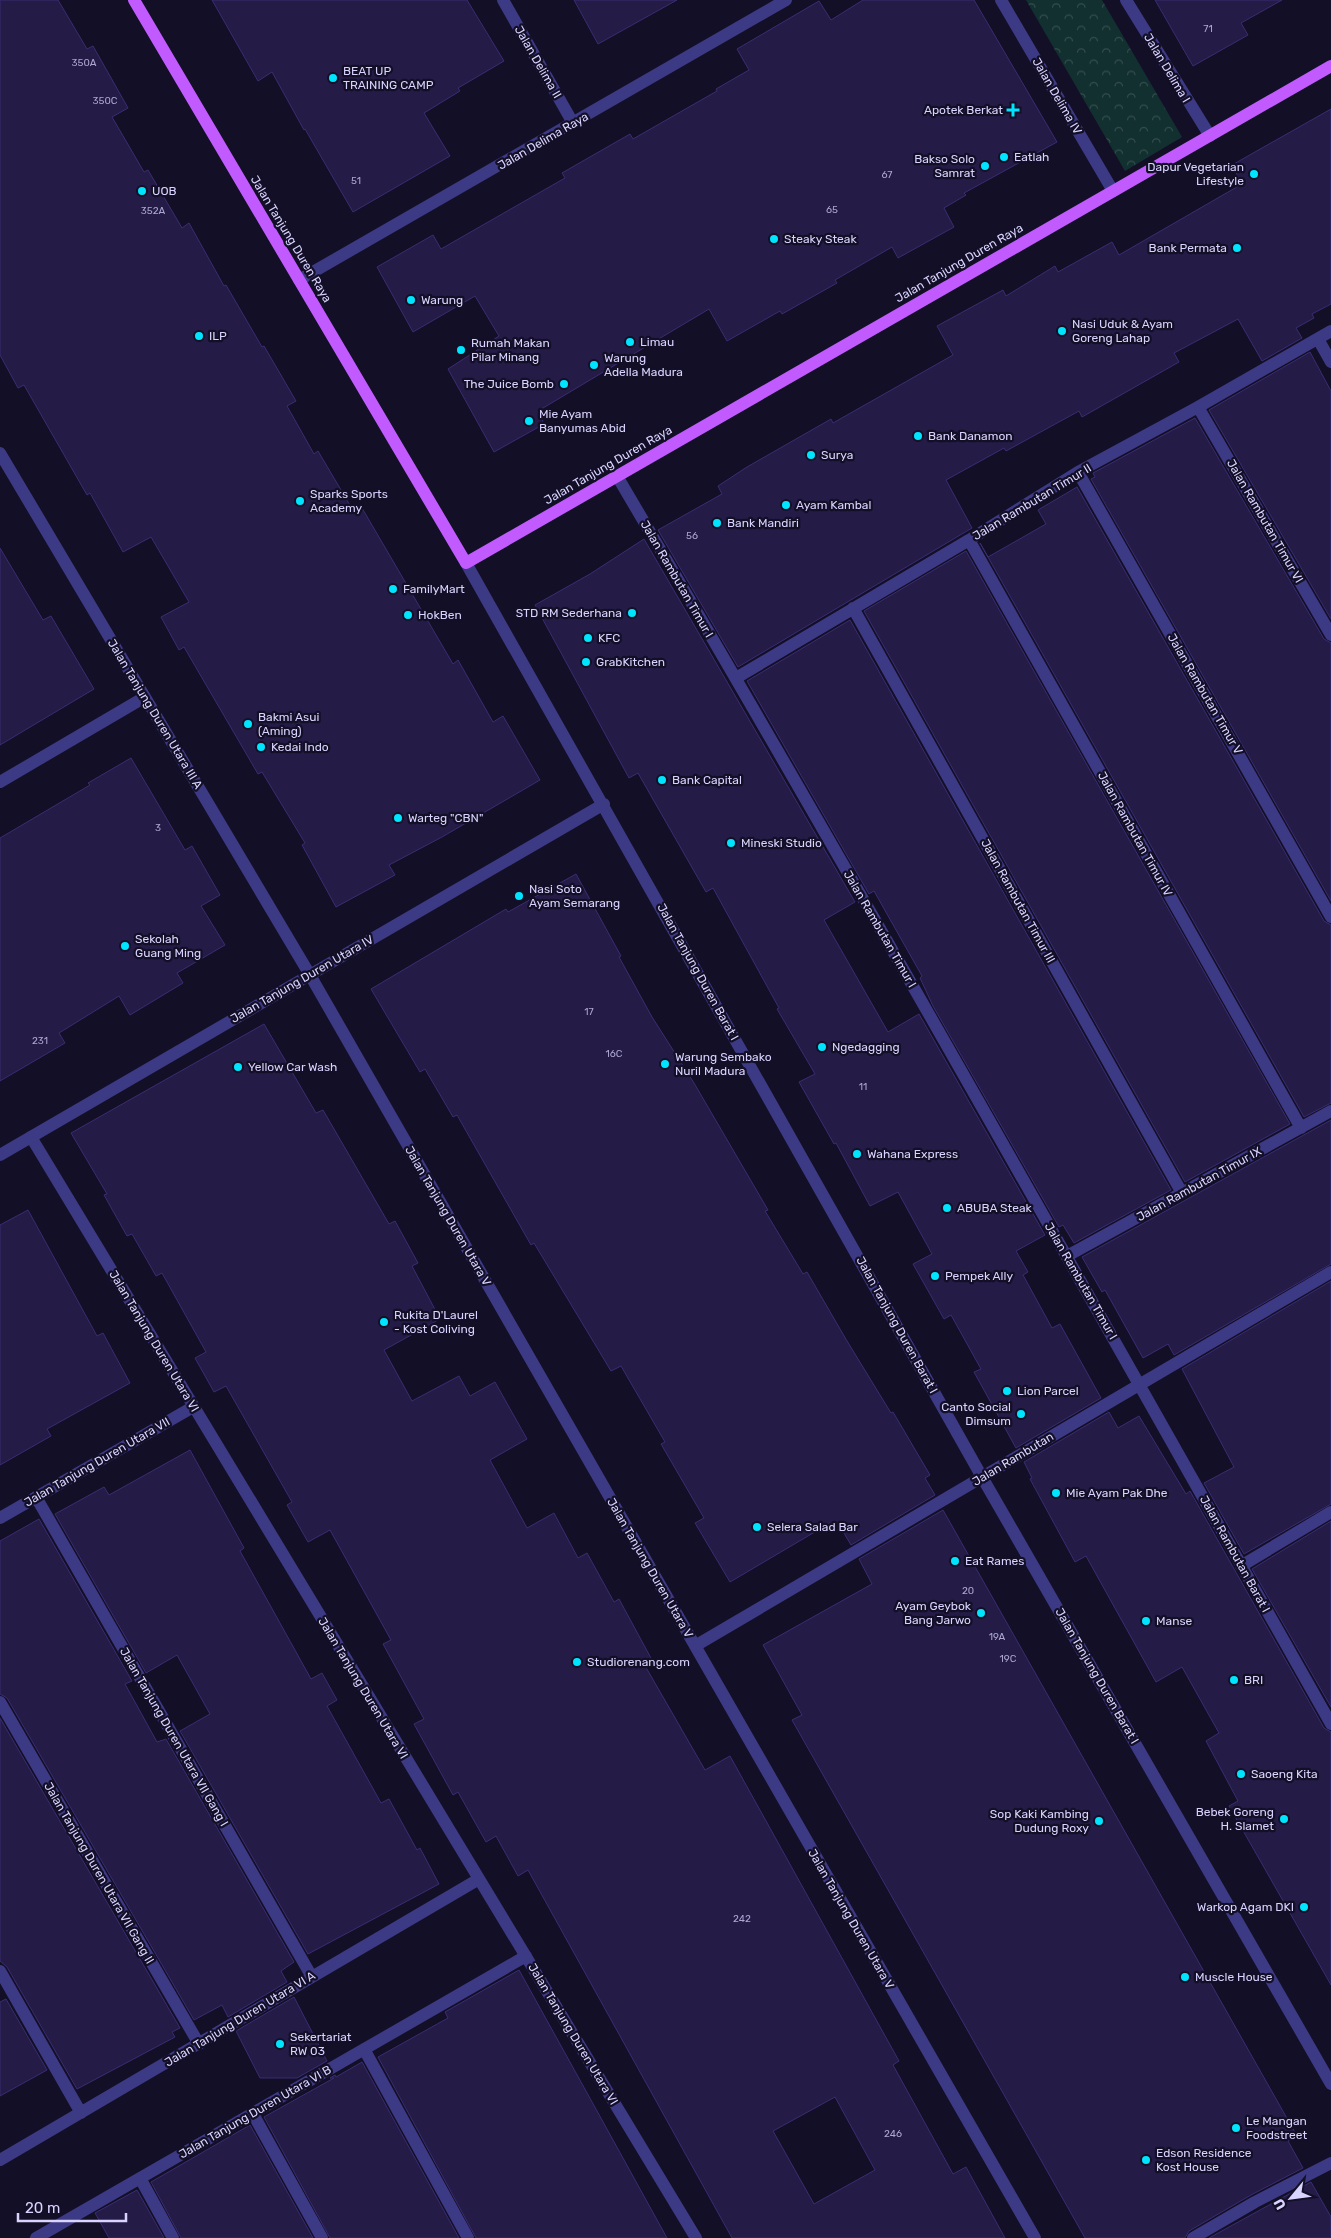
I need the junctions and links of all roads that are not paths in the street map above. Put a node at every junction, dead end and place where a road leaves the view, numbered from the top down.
1 (134, 0) edge
2 (503, 0) edge
3 (786, 0) edge
4 (1001, 0) edge
5 (1126, 0) edge
6 (771, 4) edge
7 (1331, 66) edge
8 (573, 123) junction
9 (1210, 136) junction
10 (1113, 191) junction
11 (299, 280) junction
12 (1331, 331) edge
13 (1318, 338) junction
14 (1331, 362) edge
15 (1198, 407) junction
16 (0, 452) edge
17 (1078, 472) junction
18 (617, 476) junction
19 (969, 540) junction
20 (466, 563) junction
21 (853, 608) junction
22 (1331, 635) edge
23 (736, 678) junction
24 (145, 697) junction
25 (0, 782) edge
26 (604, 804) junction
27 (1331, 917) edge
28 (310, 975) junction
29 (1331, 1111) edge
30 (1301, 1128) junction
31 (31, 1137) junction
32 (0, 1155) edge
33 (1182, 1193) junction
34 (1067, 1256) junction
35 (1331, 1272) edge
36 (1140, 1385) junction
37 (193, 1407) junction
38 (982, 1477) junction
39 (36, 1497) junction
40 (1331, 1512) edge
41 (0, 1518) edge
42 (1241, 1566) junction
43 (694, 1646) junction
44 (0, 1702) edge
45 (1331, 1724) edge
46 (479, 1879) junction
47 (526, 1956) junction
48 (0, 1971) edge
49 (312, 1977) junction
50 (199, 2044) junction
51 (364, 2049) junction
52 (1331, 2084) edge
53 (82, 2113) junction
54 (253, 2114) junction
55 (0, 2160) edge
56 (1331, 2163) edge
57 (140, 2178) junction
58 (36, 2238) edge
59 (173, 2238) edge
60 (322, 2238) edge
61 (468, 2238) edge
62 (696, 2238) edge
63 (1035, 2238) edge
64 (1193, 2238) edge

1 - 11 main road, Jalan Tanjung Duren Raya
2 - 8 street, Jalan Delima II
3 - 6 street, Jalan Delima Raya
4 - 10 street, Jalan Delima IV
5 - 9 street, Jalan Delima I
6 - 8 street, Jalan Delima Raya
7 - 9 main road, Jalan Tanjung Duren Raya
8 - 11 street, Jalan Delima Raya
9 - 10 main road, Jalan Tanjung Duren Raya
10 - 18 main road, Jalan Tanjung Duren Raya
11 - 20 main road, Jalan Tanjung Duren Raya
12 - 13 street, Jalan Rambutan Timur II
13 - 14 street
13 - 15 street, Jalan Rambutan Timur II
15 - 17 street, Jalan Rambutan Timur II
15 - 22 street, Jalan Rambutan Timur VI
16 - 24 street, Jalan Tanjung Duren Utara III A
17 - 19 street, Jalan Rambutan Timur II
17 - 27 street, Jalan Rambutan Timur V
18 - 20 main road, Jalan Tanjung Duren Raya
18 - 23 street, Jalan Rambutan Timur I
19 - 21 street, Jalan Rambutan Timur II
19 - 30 street, Jalan Rambutan Timur IV
20 - 26 street, Jalan Tanjung Duren Barat I
21 - 23 street, Jalan Rambutan Timur II
21 - 33 street, Jalan Rambutan Timur III
23 - 34 street, Jalan Rambutan Timur I
24 - 25 street
24 - 28 street, Jalan Tanjung Duren Utara III A
26 - 28 street, Jalan Tanjung Duren Utara IV
26 - 38 street, Jalan Tanjung Duren Barat I
28 - 31 street, Jalan Tanjung Duren Utara IV
28 - 43 street, Jalan Tanjung Duren Utara V
29 - 30 street, Jalan Rambutan Timur IX
30 - 33 street, Jalan Rambutan Timur IX
31 - 32 street, Jalan Tanjung Duren Utara IV
31 - 37 street, Jalan Tanjung Duren Utara VI
33 - 34 street, Jalan Rambutan Timur IX
34 - 36 street, Jalan Rambutan Timur I
35 - 36 street, Jalan Rambutan
36 - 38 street, Jalan Rambutan
36 - 42 street, Jalan Rambutan Barat I
37 - 39 street, Jalan Tanjung Duren Utara VII
37 - 46 street, Jalan Tanjung Duren Utara VI
38 - 43 street, Jalan Rambutan
38 - 52 street, Jalan Tanjung Duren Barat I
39 - 41 street, Jalan Tanjung Duren Utara VII
39 - 49 street, Jalan Tanjung Duren Utara VII Gang I
40 - 42 street
42 - 45 street, Jalan Rambutan Barat I
43 - 63 street, Jalan Tanjung Duren Utara V
44 - 50 street, Jalan Tanjung Duren Utara VII Gang II
46 - 47 street, Jalan Tanjung Duren Utara VI
46 - 49 street, Jalan Tanjung Duren Utara VI A
47 - 51 street, Jalan Tanjung Duren Utara VI B
47 - 62 street, Jalan Tanjung Duren Utara VI
48 - 53 street
49 - 50 street, Jalan Tanjung Duren Utara VI A
50 - 53 street, Jalan Tanjung Duren Utara VI A
51 - 54 street, Jalan Tanjung Duren Utara VI B
51 - 61 street
53 - 55 street, Jalan Tanjung Duren Utara VI A
54 - 57 street, Jalan Tanjung Duren Utara VI B
54 - 60 street
56 - 64 street
57 - 58 street, Jalan Tanjung Duren Utara VI B
57 - 59 street

